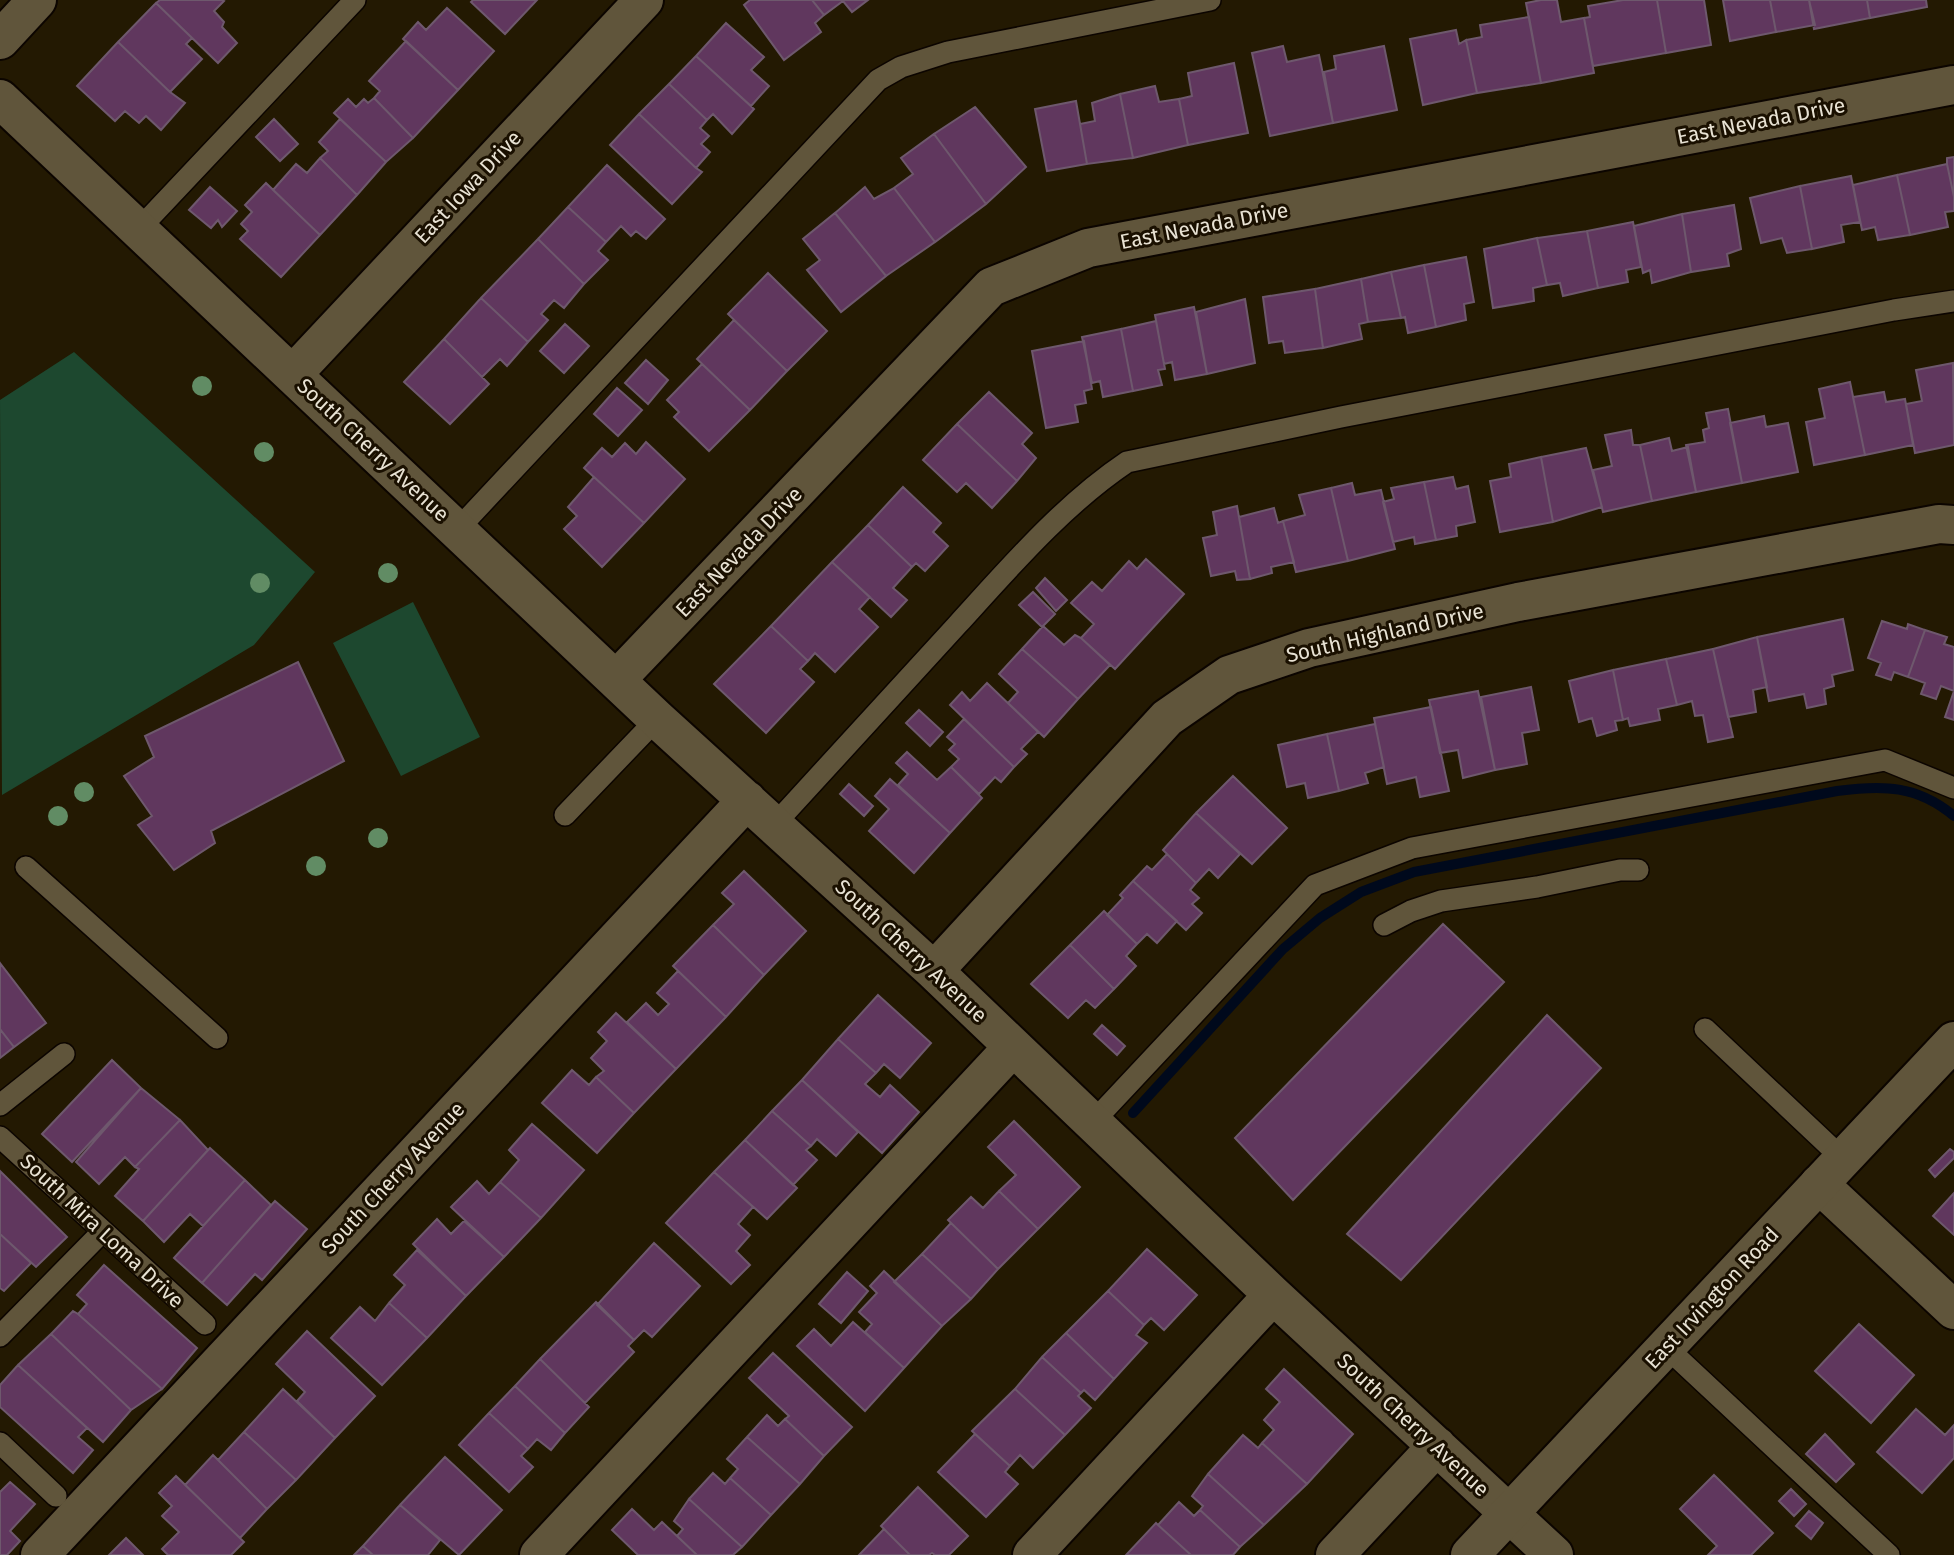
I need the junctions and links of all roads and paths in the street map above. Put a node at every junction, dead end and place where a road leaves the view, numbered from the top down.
1 (37, 0) edge
2 (355, 0) edge
3 (644, 0) edge
4 (1210, 0) edge
5 (0, 40) edge
6 (1954, 85) edge
7 (0, 99) edge
8 (139, 229) junction
9 (1954, 301) edge
10 (293, 374) junction
11 (1954, 525) edge
12 (458, 529) junction
13 (617, 679) junction
14 (657, 719) junction
15 (1954, 788) edge
16 (747, 800) junction
17 (565, 815) dead end
18 (775, 825) junction
19 (26, 867) dead end
20 (1638, 870) dead end
21 (1384, 925) dead end
22 (934, 971) junction
23 (1704, 1029) dead end
24 (218, 1038) dead end
25 (1954, 1041) edge
26 (1013, 1046) junction
27 (64, 1054) dead end
28 (0, 1105) edge
29 (1092, 1123) junction
30 (0, 1137) edge
31 (1831, 1172) junction
32 (103, 1231) junction
33 (1273, 1295) junction
34 (1954, 1310) edge
35 (205, 1324) dead end
36 (0, 1336) edge
37 (1665, 1347) junction
38 (0, 1443) edge
39 (1437, 1446) junction
40 (56, 1496) dead end
41 (1509, 1514) junction
42 (40, 1555) edge
43 (539, 1555) edge
44 (1032, 1555) edge
45 (1335, 1555) edge
46 (1470, 1555) edge
47 (1554, 1555) edge
48 (1889, 1555) edge

1 - 5 street
2 - 8 lane
3 - 10 street, East Iowa Drive
4 - 12 lane
6 - 13 street, East Nevada Drive
7 - 8 street, South Cherry Avenue
8 - 10 street, South Cherry Avenue
9 - 18 lane
10 - 12 street, South Cherry Avenue
11 - 22 street, South Highland Drive
12 - 13 street, South Cherry Avenue
13 - 14 street, South Cherry Avenue
14 - 16 street, South Cherry Avenue
14 - 17 lane
15 - 29 lane
16 - 18 street, South Cherry Avenue
16 - 42 street, South Cherry Avenue
18 - 22 street, South Cherry Avenue
19 - 24 lane
20 - 21 lane
22 - 26 street, South Cherry Avenue
23 - 31 lane
25 - 31 street, East Irvington Road
26 - 29 street, South Cherry Avenue
26 - 43 street
27 - 28 lane
29 - 33 street, South Cherry Avenue
30 - 32 lane, South Mira Loma Drive
31 - 34 street
31 - 37 street, East Irvington Road
32 - 35 lane, South Mira Loma Drive
32 - 36 lane
33 - 39 street, South Cherry Avenue
33 - 44 street
37 - 41 street, East Irvington Road
37 - 48 lane
38 - 40 lane
39 - 41 street, South Cherry Avenue
39 - 45 street
41 - 46 street, East Irvington Road
41 - 47 street, South Cherry Avenue

